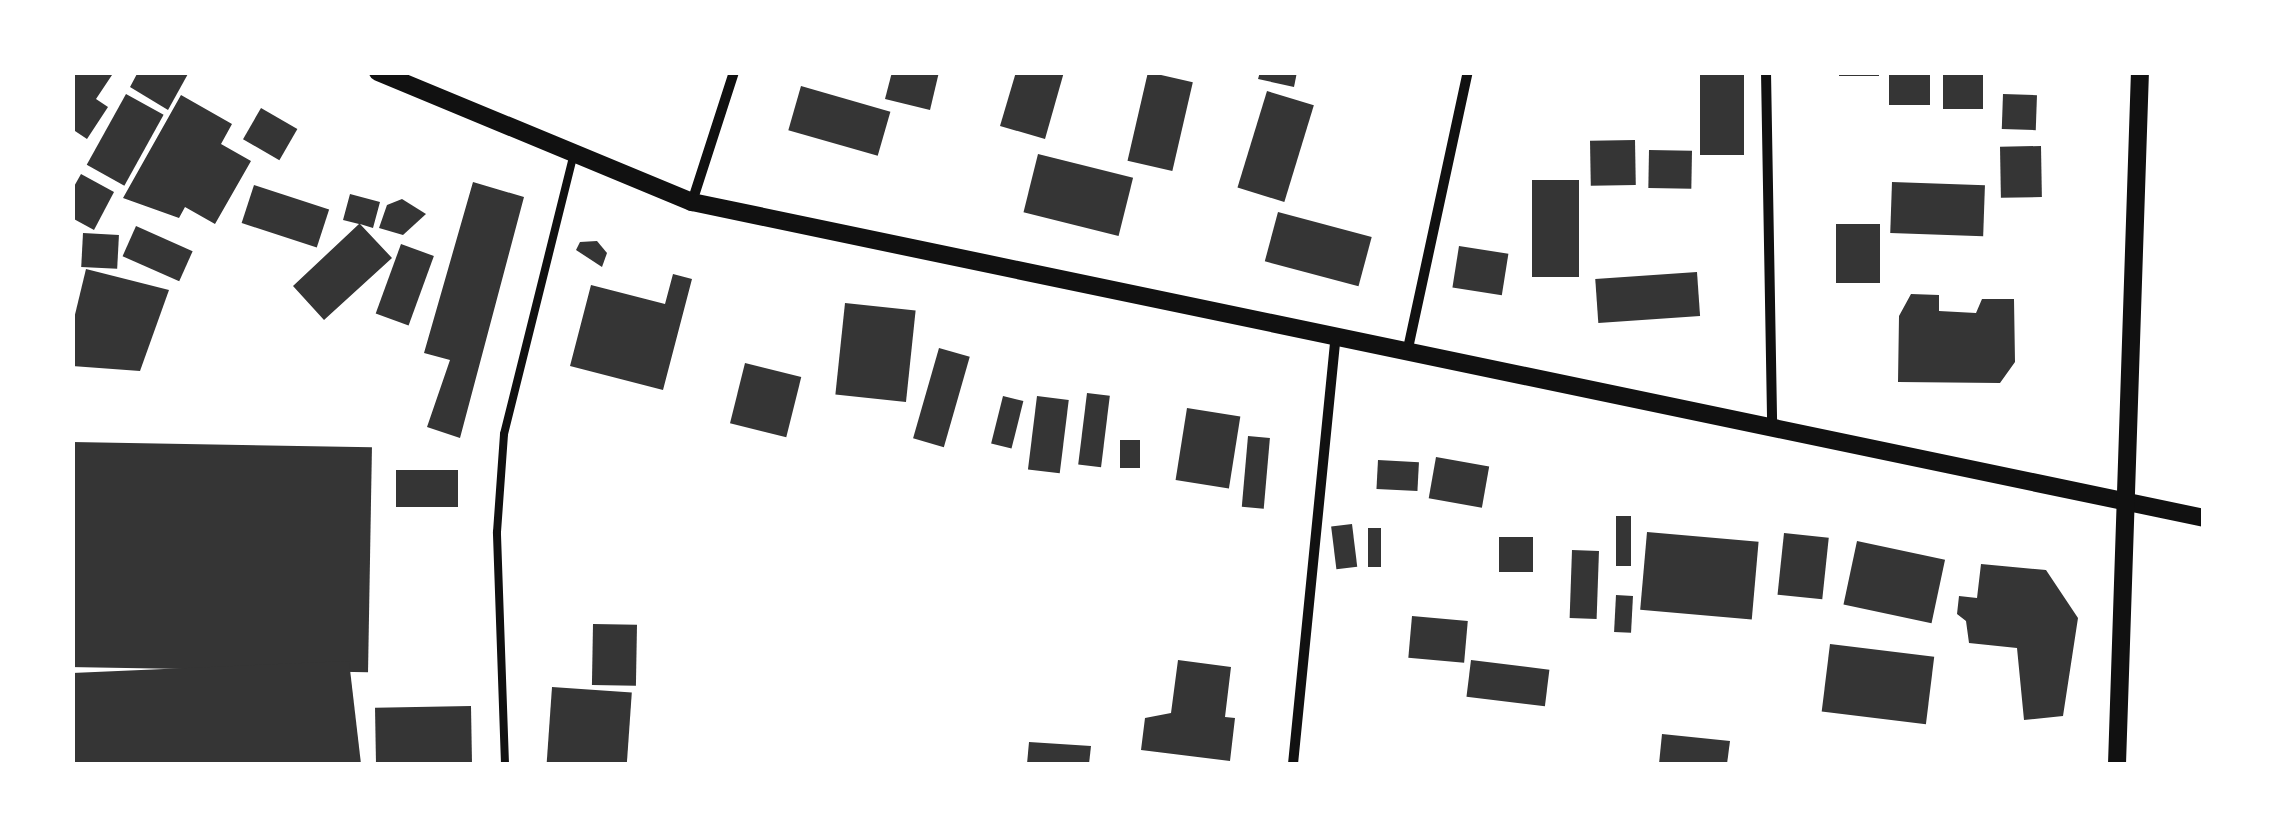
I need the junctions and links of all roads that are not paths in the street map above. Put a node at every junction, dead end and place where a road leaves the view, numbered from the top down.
1 (378, 72) edge
2 (734, 72) edge
3 (1468, 72) edge
4 (1766, 72) edge
5 (2140, 72) edge
6 (574, 154) junction
7 (692, 202) junction
8 (1335, 340) junction
9 (1407, 354) junction
10 (1772, 432) junction
11 (2130, 504) junction
12 (2204, 518) edge
13 (505, 764) edge
14 (1293, 764) edge
15 (2118, 764) edge

1 - 6 street
2 - 7 street
3 - 9 street
4 - 10 street
5 - 11 street
6 - 7 street
6 - 13 lane
7 - 8 street
8 - 9 street
8 - 14 street
9 - 10 street
10 - 11 street
11 - 12 street
11 - 15 street

